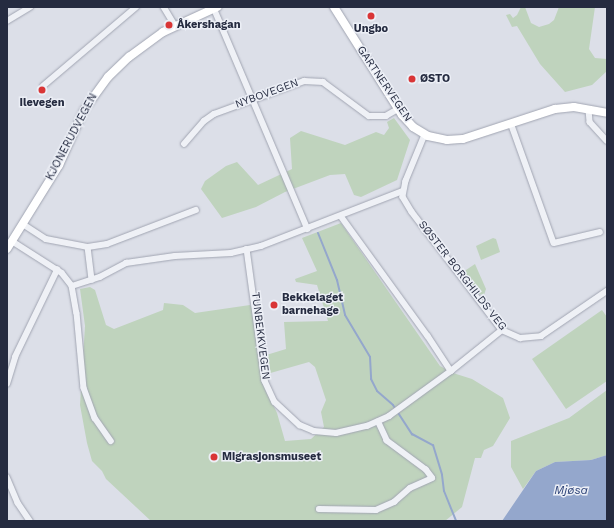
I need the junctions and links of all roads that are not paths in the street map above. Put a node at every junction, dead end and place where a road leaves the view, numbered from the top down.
1 (30, 7) edge
2 (136, 7) edge
3 (164, 7) edge
4 (334, 7) edge
5 (216, 8) edge
6 (7, 21) edge
7 (175, 25) junction
8 (43, 86) dead end
9 (252, 98) junction
10 (398, 109) junction
11 (589, 110) junction
12 (607, 113) edge
13 (511, 123) junction
14 (425, 135) junction
15 (607, 141) edge
16 (184, 144) dead end
17 (403, 191) junction
18 (196, 210) dead end
19 (341, 216) junction
20 (23, 224) junction
21 (308, 229) junction
22 (600, 232) dead end
23 (12, 241) junction
24 (88, 247) junction
25 (7, 249) edge
26 (247, 249) junction
27 (57, 270) junction
28 (92, 280) junction
29 (72, 286) junction
30 (607, 291) edge
31 (502, 330) junction
32 (451, 371) junction
33 (7, 384) edge
34 (378, 422) junction
35 (110, 441) dead end
36 (7, 476) edge
37 (319, 509) dead end
38 (30, 521) edge

1 - 6 street
2 - 8 street
3 - 7 street
4 - 10 street, GARTNERVEGEN
5 - 7 street, KJONERUDVEGEN
5 - 9 street
7 - 20 street, KJONERUDVEGEN
9 - 10 street, NYBOVEGEN
9 - 16 street, NYBOVEGEN
9 - 21 street
10 - 14 street, GARTNERVEGEN
11 - 12 street, GARTNERVEGEN
11 - 13 street, GARTNERVEGEN
11 - 15 street
13 - 14 street, GARTNERVEGEN
13 - 22 street
14 - 17 street
17 - 19 street
17 - 31 street, SØSTER BORGHILDS VEG
18 - 24 street
19 - 21 street
19 - 32 street
20 - 23 street, KJONERUDVEGEN
20 - 24 street
21 - 26 street
23 - 25 street, KJONERUDVEGEN
23 - 27 street
24 - 28 street
26 - 28 street
26 - 34 street, TUNBEKKVEGEN
27 - 29 street
27 - 33 street
28 - 29 street
29 - 35 street
30 - 31 street, SØSTER BORGHILDS VEG
31 - 32 street, TUNBEKKVEGEN
32 - 34 street, TUNBEKKVEGEN
34 - 37 street
36 - 38 street

